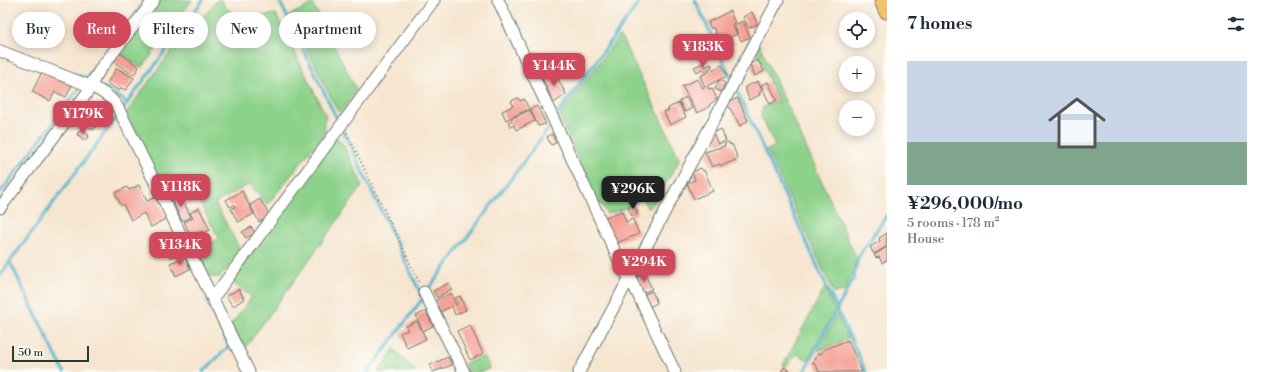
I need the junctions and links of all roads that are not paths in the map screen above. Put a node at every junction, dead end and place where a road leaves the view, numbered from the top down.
1 (154, 0) edge
2 (434, 0) edge
3 (498, 0) edge
4 (778, 0) edge
5 (883, 0) edge
6 (887, 10) edge
7 (0, 51) edge
8 (88, 83) junction
9 (0, 208) edge
10 (627, 278) junction
11 (425, 294) road end
12 (213, 298) junction
13 (249, 372) edge
14 (464, 372) edge
15 (579, 372) edge
16 (675, 372) edge

1 - 8 street
2 - 12 street
3 - 10 street
4 - 10 street
5 - 6 main road
7 - 8 street
8 - 9 street
8 - 12 street
10 - 15 street
10 - 16 street
11 - 14 street
12 - 13 street

